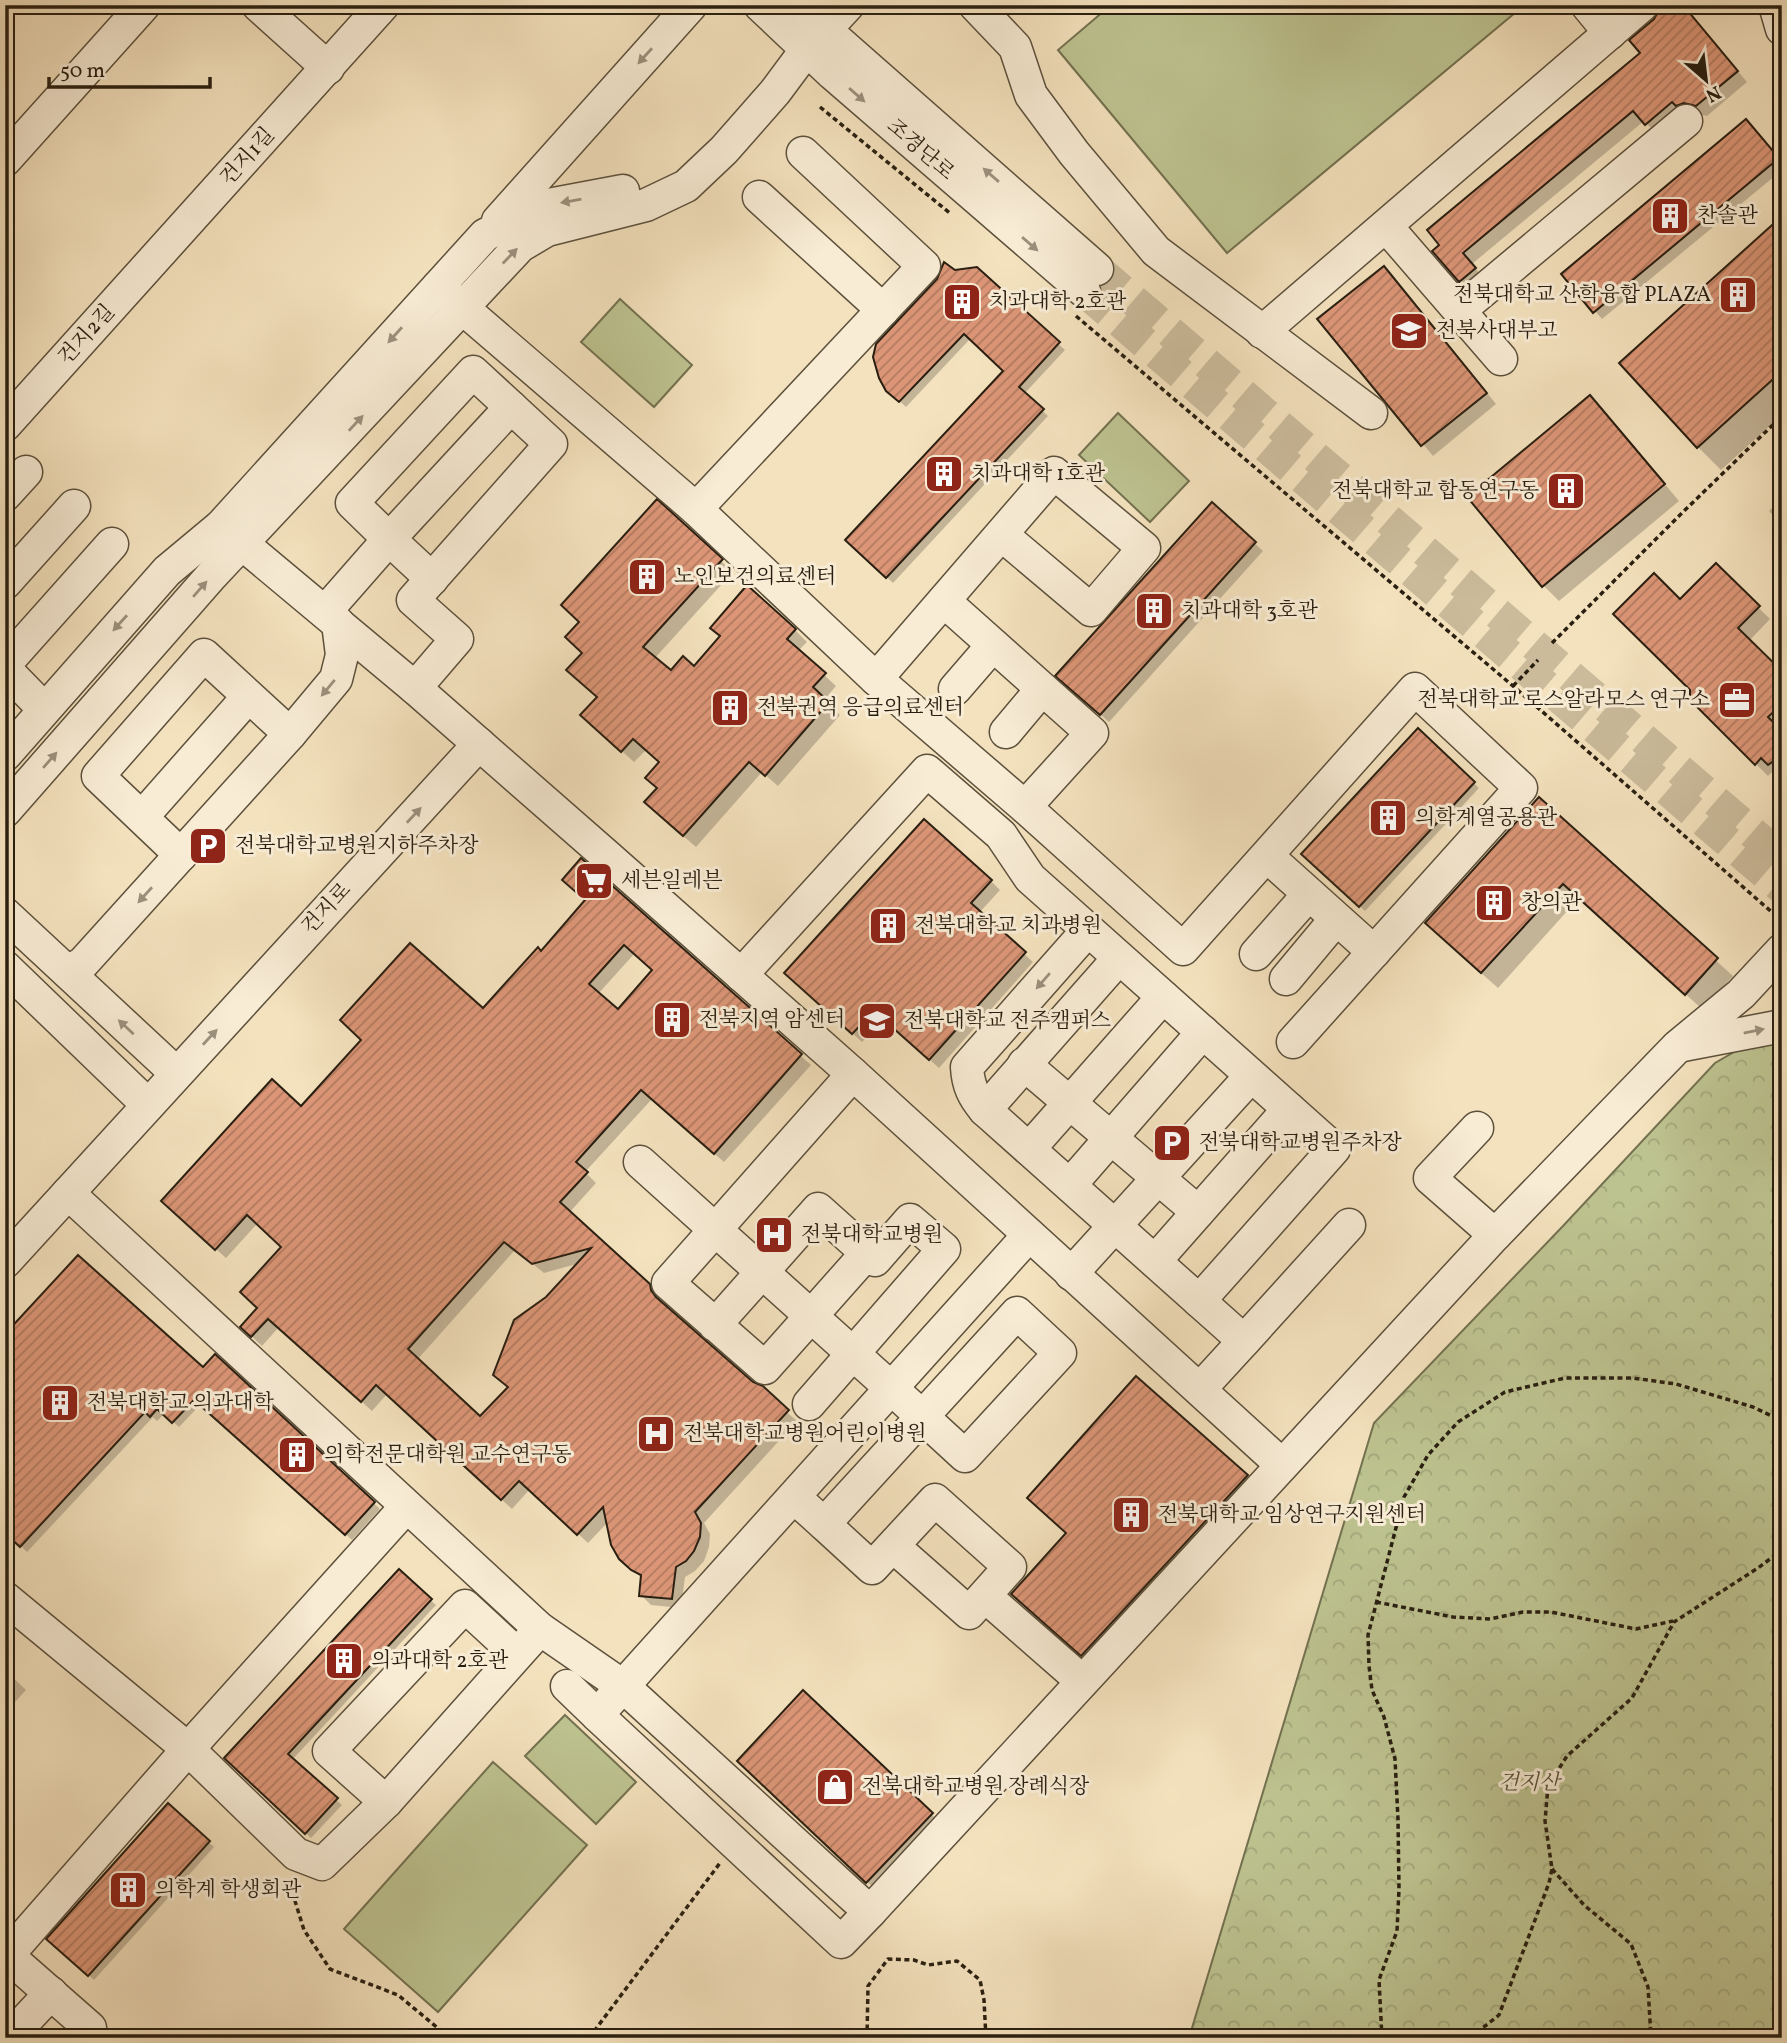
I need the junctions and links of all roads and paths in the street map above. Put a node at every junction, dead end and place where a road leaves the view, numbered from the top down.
1 (144, 5) edge
2 (258, 5) edge
3 (383, 5) edge
4 (691, 5) edge
5 (760, 5) edge
6 (797, 5) edge
7 (848, 5) edge
8 (975, 5) edge
9 (1587, 5) edge
10 (1642, 5) edge
11 (1775, 5) edge
12 (1782, 29) edge
13 (1610, 33) junction
14 (816, 40) junction
15 (328, 68) junction
16 (820, 107) dead end
17 (1686, 121) dead end
18 (803, 153) dead end
19 (5, 160) edge
20 (759, 197) dead end
21 (959, 220) dead end
22 (1386, 226) junction
23 (485, 235) junction
24 (168, 245) joint
25 (1086, 292) joint
26 (450, 296) junction
27 (883, 310) junction
28 (1460, 310) junction
29 (1262, 332) junction
30 (1502, 359) dead end
31 (511, 408) junction
32 (1371, 413) dead end
33 (8, 415) edge
34 (1782, 416) edge
35 (74, 506) dead end
36 (696, 509) junction
37 (232, 535) junction
38 (1002, 535) dead end
39 (389, 539) junction
40 (112, 544) dead end
41 (432, 579) junction
42 (5, 583) edge
43 (944, 601) junction
44 (331, 617) junction
45 (1552, 643) dead end
46 (993, 645) junction
47 (1538, 660) dead end
48 (5, 667) edge
49 (876, 679) junction
50 (1513, 686) junction
51 (415, 688) junction
52 (955, 689) dead end
53 (1042, 689) junction
54 (248, 696) junction
55 (44, 709) junction
56 (1006, 732) dead end
57 (290, 734) junction
58 (479, 744) junction
59 (5, 755) edge
60 (1025, 807) junction
61 (5, 811) edge
62 (142, 817) junction
63 (181, 855) junction
64 (1267, 856) junction
65 (1309, 894) junction
66 (5, 914) edge
67 (1336, 919) junction
68 (1782, 921) edge
69 (1088, 930) junction
70 (1782, 950) edge
71 (1374, 952) junction
72 (1256, 954) dead end
73 (1119, 958) junction
74 (5, 967) edge
75 (68, 972) junction
76 (741, 975) junction
77 (1286, 979) dead end
78 (1163, 997) junction
79 (1782, 1026) edge
80 (1203, 1032) junction
81 (1293, 1042) dead end
82 (1678, 1046) junction
83 (1024, 1064) junction
84 (176, 1073) junction
85 (853, 1074) junction
86 (1251, 1076) junction
87 (1070, 1103) junction
88 (148, 1105) junction
89 (1289, 1109) junction
90 (985, 1110) junction
91 (1477, 1128) dead end
92 (1111, 1138) junction
93 (1029, 1149) junction
94 (640, 1162) dead end
95 (1159, 1178) junction
96 (1070, 1185) junction
97 (68, 1193) junction
98 (1198, 1212) junction
99 (1349, 1225) dead end
100 (1116, 1226) junction
101 (715, 1229) junction
102 (1029, 1235) junction
103 (1495, 1236) junction
104 (867, 1253) junction
105 (1155, 1261) junction
106 (5, 1262) edge
107 (762, 1272) junction
108 (1071, 1274) junction
109 (1199, 1301) junction
110 (811, 1316) junction
111 (715, 1325) junction
112 (1244, 1341) junction
113 (853, 1354) junction
114 (891, 1388) junction
115 (1200, 1389) junction
116 (809, 1404) dead end
117 (922, 1417) junction
118 (1782, 1421) edge
119 (1282, 1465) junction
120 (794, 1497) junction
121 (406, 1507) junction
122 (824, 1524) junction
123 (893, 1546) junction
124 (1782, 1550) edge
125 (985, 1596) junction
126 (5, 1598) edge
127 (1376, 1602) junction
128 (1673, 1621) dead end
129 (540, 1629) junction
130 (517, 1654) junction
131 (1082, 1681) junction
132 (567, 1686) dead end
133 (624, 1687) junction
134 (597, 1715) junction
135 (188, 1749) junction
136 (386, 1802) junction
137 (735, 1844) junction
138 (296, 1854) junction
139 (1552, 1869) junction
140 (870, 1912) junction
141 (6, 1957) edge
142 (51, 1993) junction
143 (9, 2038) edge
144 (81, 2038) edge
145 (446, 2038) edge
146 (589, 2038) edge
147 (867, 2038) edge
148 (986, 2038) edge
149 (1382, 2038) edge
150 (1470, 2038) edge
151 (1651, 2038) edge

1 - 19 street
2 - 15 street
3 - 15 street, 건지1길
4 -> 23 street
5 - 14 street, 조경단로
6 - 14 street, 조경단로
7 - 14 street
8 - 29 street
9 - 13 street
10 - 13 street
11 - 12 street
13 - 22 street
14 -> 23 street
14 - 25 street, 조경단로
26 -> 14 street
15 - 24 street, 건지1길
16 - 21 path
17 - 28 street
18 - 27 street
20 - 27 street
22 - 28 street
22 - 29 street
23 - 26 street
24 - 33 street, 건지2길
25 - 50 path
26 - 36 street
26 - 37 street
27 - 36 street
28 - 30 street
29 - 32 street
31 - 39 street
31 - 39 street
31 - 41 street
34 - 45 path
35 - 42 street
36 - 49 street
37 - 44 street
37 -> 55 street
61 -> 37 street
38 - 43 street
39 - 41 street
39 - 44 street
40 - 48 street
41 - 51 street
43 - 46 street
43 - 49 street
44 - 51 street
44 -> 57 street
46 - 52 street
46 - 53 street
47 - 50 path
48 - 55 street
49 - 60 street
50 - 68 path
51 - 58 street
53 - 56 street
53 - 60 street
54 - 57 street
54 - 62 street
54 - 62 street
55 - 59 street
57 - 63 street
58 - 76 street
84 -> 58 street, 건지로
60 - 64 street
62 - 63 street
63 -> 75 street
64 - 65 street
64 - 71 street
65 - 67 street
65 - 72 street
66 - 75 street
67 - 71 street
67 - 77 street
69 - 73 street
69 - 76 street
69 -> 90 street
70 - 82 street
71 - 81 street
73 - 78 street
73 - 83 street
74 - 88 street
84 -> 75 street
76 - 85 street
78 - 80 street
78 - 87 street
82 -> 79 street
80 - 86 street
80 - 92 street
82 - 103 street
83 - 87 street
83 - 90 street
84 - 88 street, 건지로
85 - 101 street
85 - 102 street
86 - 89 street
86 - 95 street
87 - 92 street
87 - 93 street
88 - 97 street, 건지로
89 - 98 street
89 - 109 street
90 - 93 street
91 - 103 street
92 - 95 street
92 - 96 street
93 - 96 street
94 - 101 street
95 - 98 street
95 - 100 street
96 - 100 street
97 - 106 street, 건지로
97 - 121 street
98 - 105 street
99 - 112 street
100 - 105 street
100 - 108 street
101 - 107 street
101 - 111 street
102 - 108 street
102 - 114 street
103 - 119 street
104 - 107 street
104 - 110 street
104 - 113 street
105 - 109 street
107 - 110 street
107 - 111 street
108 - 115 street
109 - 112 street
110 - 111 street
110 - 113 street
112 - 115 street
113 - 114 street
113 - 116 street
114 - 117 street
114 - 120 street
115 - 119 street
117 - 117 street
117 - 122 street
118 - 127 path
119 - 131 street
120 - 122 street
120 - 133 street
121 - 129 street
121 - 135 street
122 - 123 street
123 - 125 street
123 - 125 street
124 - 139 path
125 - 131 street
126 - 135 street
127 - 128 path
127 - 149 path
129 - 130 street
129 - 133 street
130 - 136 street
130 - 136 street
131 - 140 street
132 - 134 street
133 - 134 street
133 - 140 street
134 - 137 street
135 - 138 street
135 - 141 street
136 - 138 street
137 - 140 street
137 - 146 path
138 - 145 path
139 - 150 path
139 - 151 path
141 - 142 street
142 - 143 street
142 - 144 street
147 - 148 path

